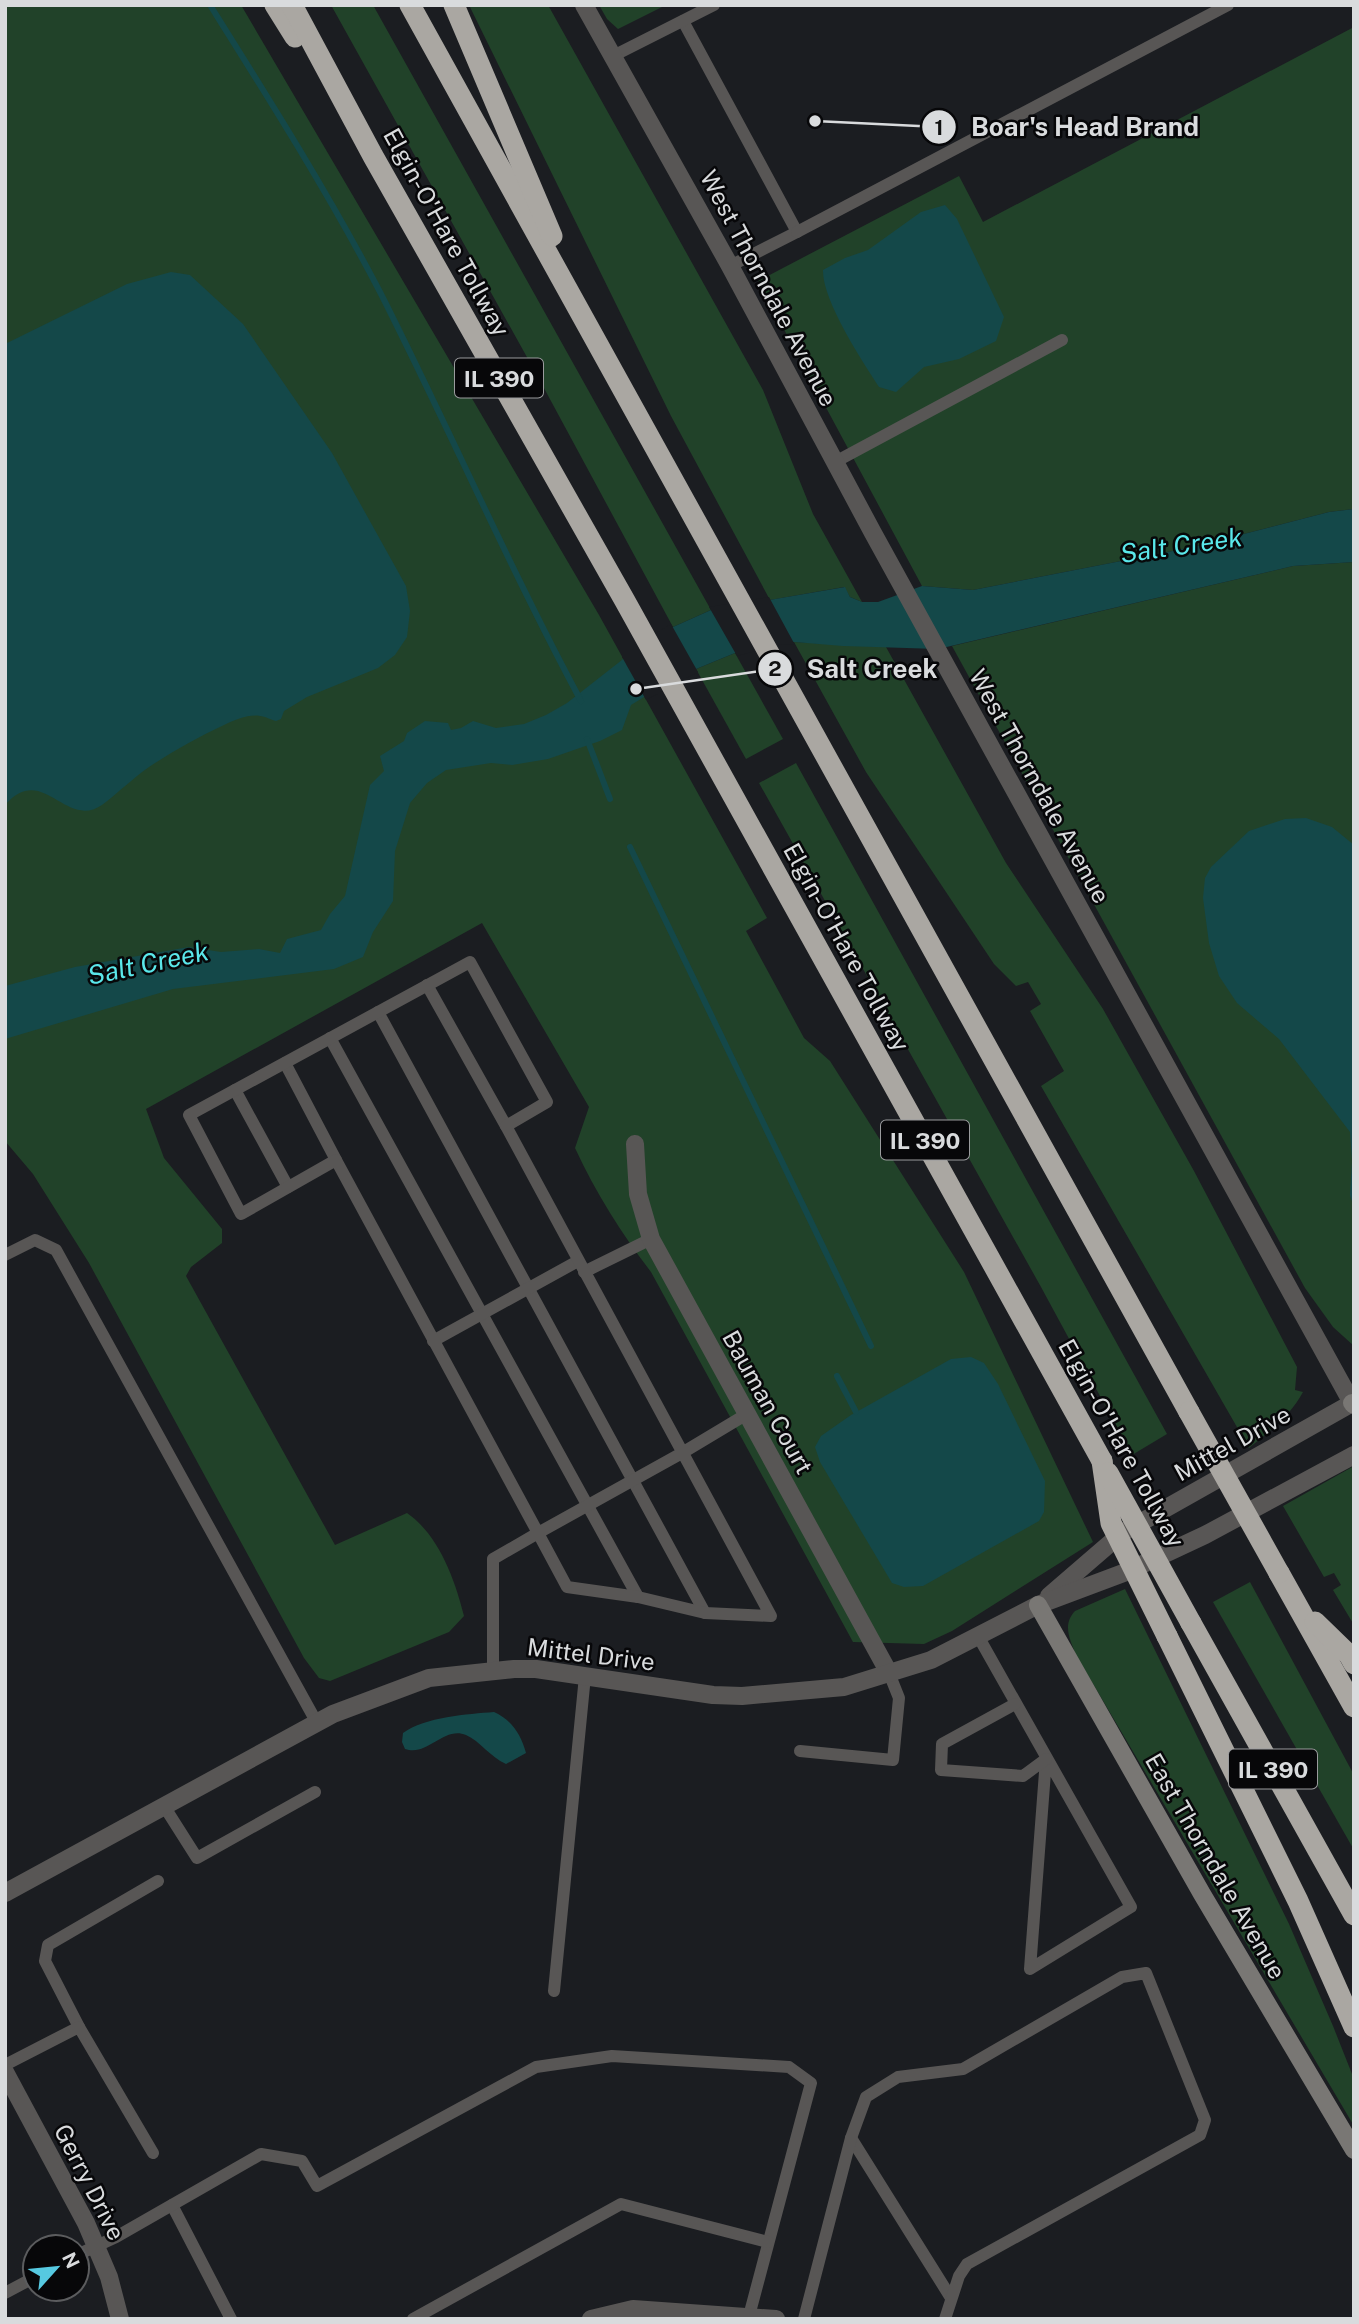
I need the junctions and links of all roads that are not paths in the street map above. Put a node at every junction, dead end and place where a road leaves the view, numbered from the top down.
1 (275, 5) edge
2 (292, 5) edge
3 (410, 5) edge
4 (454, 5) edge
5 (584, 5) edge
6 (714, 5) edge
7 (1227, 5) edge
8 (683, 21) junction
9 (613, 56) junction
10 (373, 156) junction
11 (797, 232) junction
12 (730, 266) junction
13 (1062, 340) dead end
14 (596, 341) junction
15 (835, 462) junction
16 (428, 985) junction
17 (378, 1012) junction
18 (330, 1038) junction
19 (285, 1063) junction
20 (235, 1090) junction
21 (506, 1126) junction
22 (635, 1144) dead end
23 (336, 1160) junction
24 (288, 1187) junction
25 (651, 1239) junction
26 (5, 1255) edge
27 (581, 1266) junction
28 (529, 1288) junction
29 (482, 1313) junction
30 (433, 1341) junction
31 (1353, 1403) edge
32 (747, 1414) junction
33 (682, 1453) junction
34 (1354, 1455) edge
35 (1102, 1461) junction
36 (633, 1480) junction
37 (586, 1506) junction
38 (538, 1533) junction
39 (638, 1597) junction
40 (1038, 1605) junction
41 (1297, 1605) junction
42 (705, 1613) junction
43 (978, 1636) junction
44 (1354, 1664) edge
45 (493, 1671) junction
46 (889, 1673) junction
47 (585, 1676) junction
48 (1015, 1704) junction
49 (1354, 1707) edge
50 (317, 1723) junction
51 (800, 1751) dead end
52 (1046, 1759) junction
53 (314, 1792) dead end
54 (164, 1806) junction
55 (158, 1881) dead end
56 (5, 1893) edge
57 (1354, 1915) edge
58 (554, 1991) dead end
59 (79, 2027) junction
60 (1354, 2027) edge
61 (5, 2065) edge
62 (5, 2072) edge
63 (851, 2137) junction
64 (1354, 2150) edge
65 (153, 2153) dead end
66 (172, 2205) junction
67 (768, 2242) junction
68 (95, 2245) junction
69 (91, 2247) edge
70 (21, 2284) edge
71 (5, 2293) edge
72 (951, 2298) junction
73 (749, 2316) junction
74 (120, 2319) edge
75 (231, 2319) edge
76 (413, 2319) edge
77 (591, 2319) edge
78 (776, 2319) edge
79 (804, 2319) edge
80 (945, 2319) edge

1 - 10 highway
2 - 10 highway, Elgin-O'Hare Tollway / IL 390
3 - 14 highway
4 - 14 highway
5 - 9 street, West Thorndale Avenue
6 - 8 lane
7 - 11 lane
8 - 9 lane
8 - 11 lane
9 - 12 street, West Thorndale Avenue
10 - 35 highway, Elgin-O'Hare Tollway / IL 390
11 - 12 lane
12 - 15 street, West Thorndale Avenue
13 - 15 lane
14 - 41 highway, bridge
15 - 31 street, West Thorndale Avenue
16 - 17 lane
16 - 21 lane
16 - 21 lane
17 - 18 lane
17 - 28 lane
18 - 19 lane
18 - 29 lane
19 - 20 lane
19 - 23 lane
20 - 24 lane
20 - 24 lane
21 - 27 lane
22 - 25 street, Bauman Court
23 - 24 lane
23 - 30 lane
25 - 27 lane
25 - 32 street, Bauman Court
26 - 50 lane
27 - 28 lane
27 - 33 lane
28 - 29 lane
28 - 36 lane
29 - 30 lane
29 - 37 lane
30 - 38 lane
31 - 40 street, Mittel Drive
32 - 33 lane
32 - 46 street, Bauman Court
33 - 36 lane
33 - 42 lane
34 - 40 street, Mittel Drive
35 - 57 highway, Elgin-O'Hare Tollway / IL 390, bridge
35 - 60 highway, bridge
36 - 37 lane
36 - 42 lane
37 - 38 lane
37 - 39 lane
38 - 39 lane
38 - 45 lane
39 - 42 lane
40 - 43 street, Mittel Drive
40 - 64 main road, East Thorndale Avenue
41 - 44 highway
41 - 49 highway
43 - 46 street, Mittel Drive
43 - 48 lane
45 - 47 street, Mittel Drive
45 - 50 street, Mittel Drive
46 - 47 street, Mittel Drive
46 - 51 lane
47 - 58 lane
48 - 52 lane
48 - 52 lane
50 - 54 street, Mittel Drive
52 - 52 lane
53 - 54 lane
54 - 56 street, Mittel Drive
55 - 59 lane
59 - 61 lane
59 - 65 lane
62 - 68 street, Gerry Drive
63 - 72 lane
63 - 72 lane
63 - 79 lane
66 - 67 lane
66 - 68 lane
66 - 75 lane
67 - 73 lane
67 - 76 lane
68 - 69 lane
68 - 74 street, Gerry Drive
70 - 71 lane
72 - 80 lane
73 - 77 street
73 - 78 street

